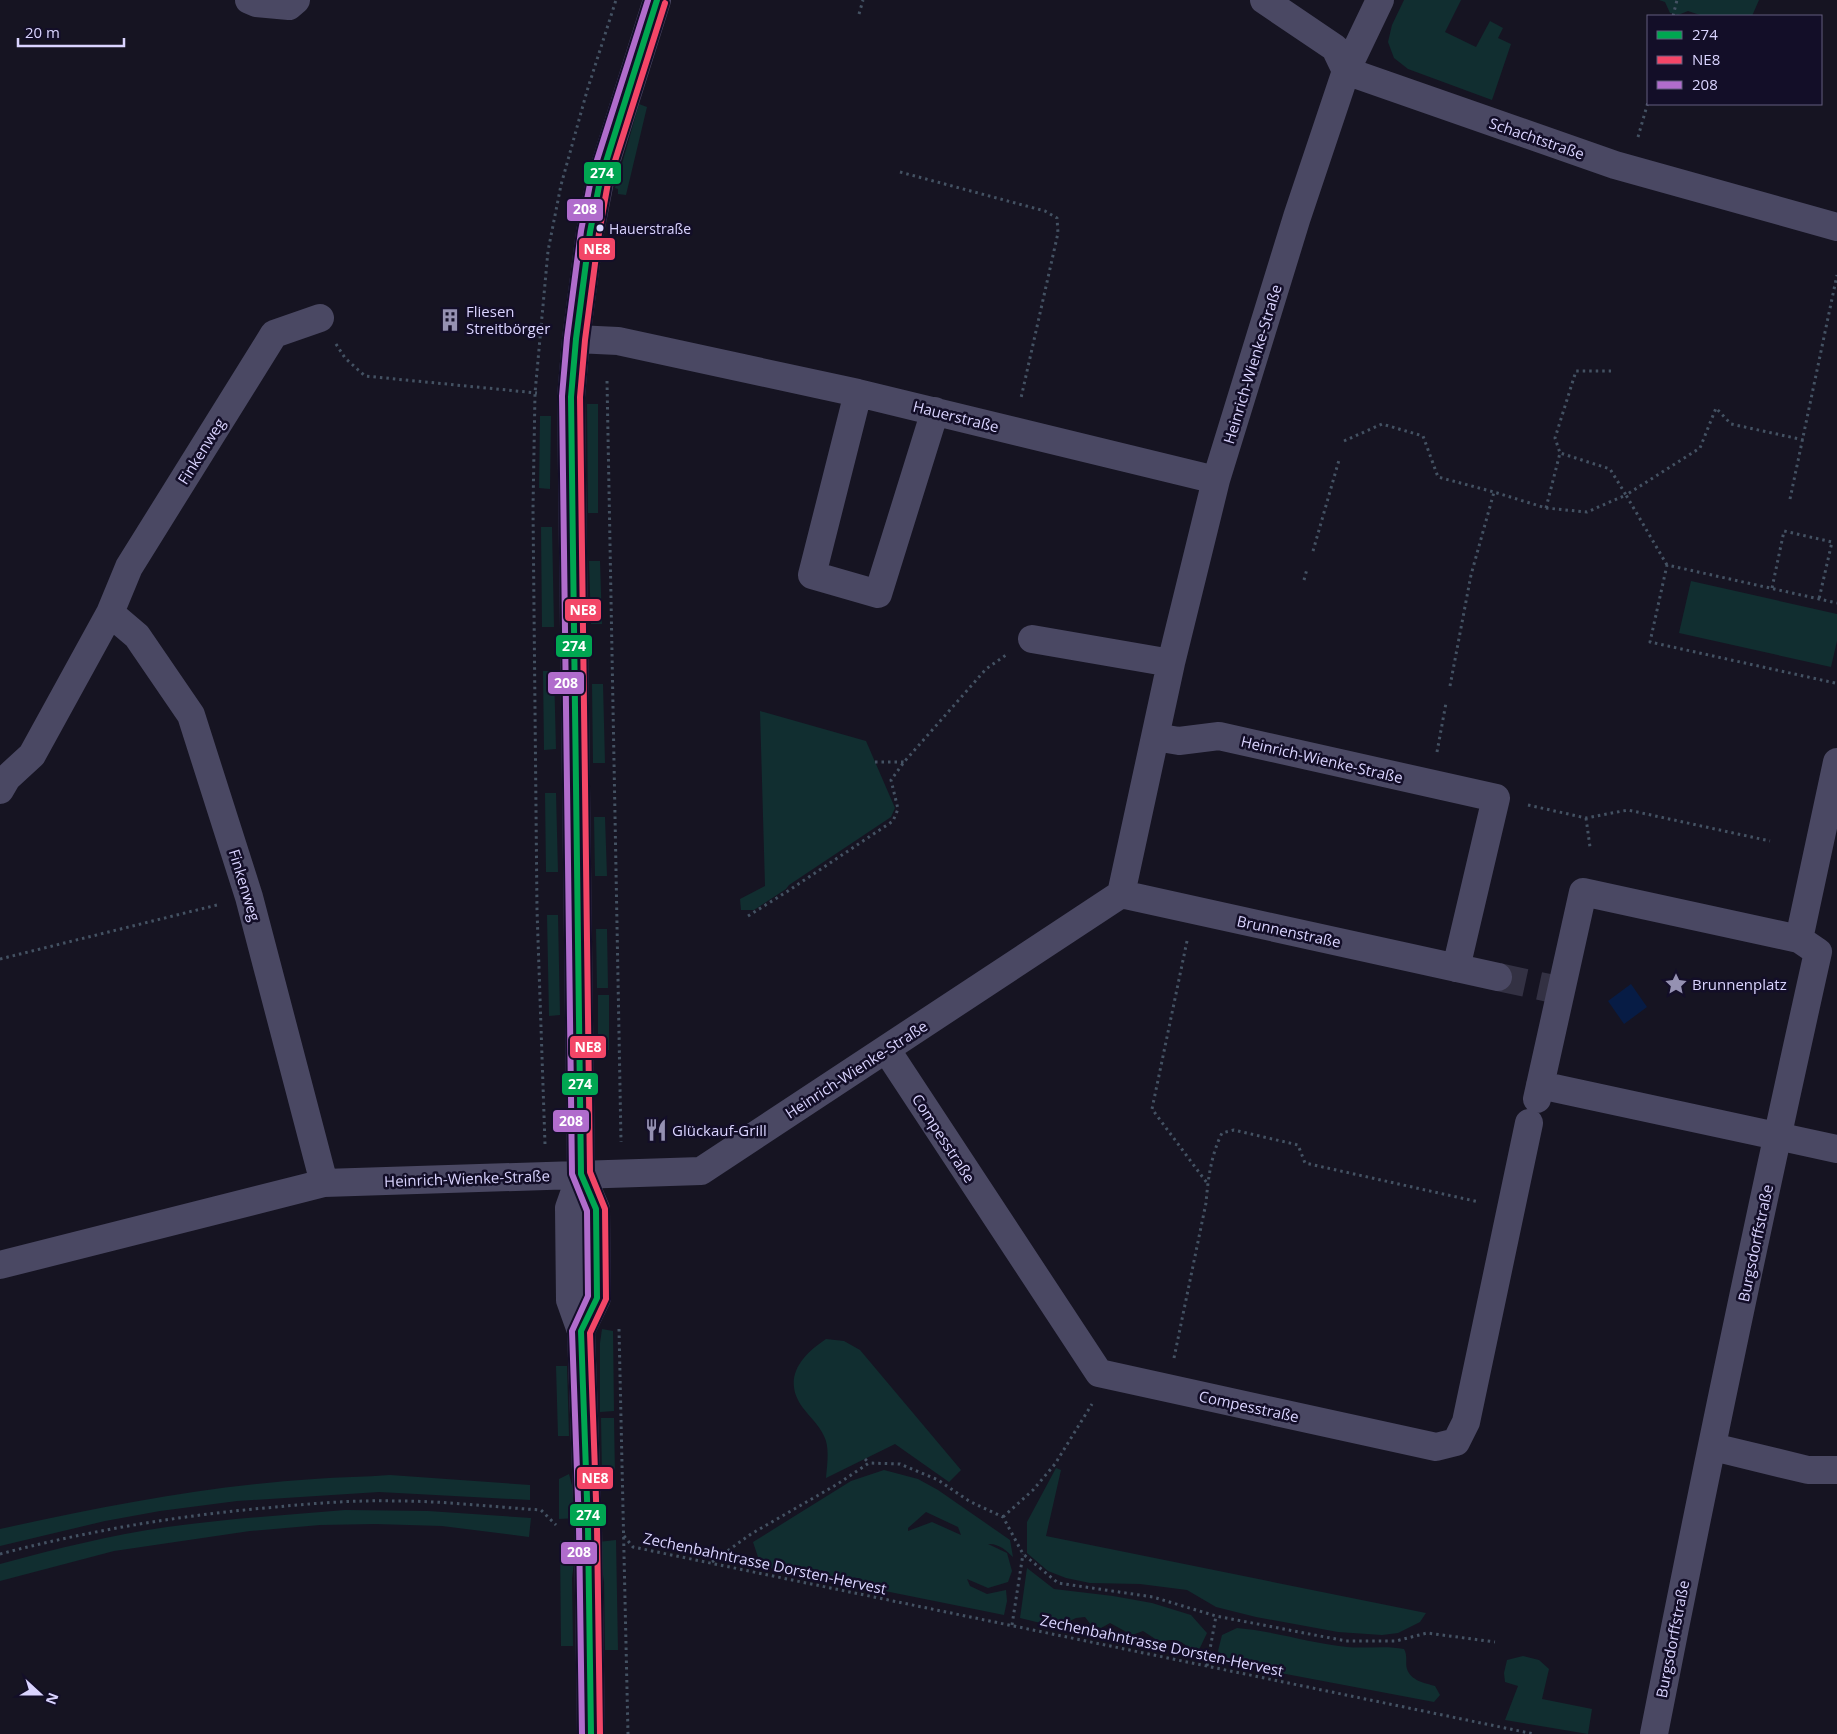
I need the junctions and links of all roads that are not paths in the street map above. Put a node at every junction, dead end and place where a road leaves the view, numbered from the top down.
1 (249, 0) edge
2 (296, 0) edge
3 (657, 0) edge
4 (1264, 0) edge
5 (1380, 0) edge
6 (1346, 71) junction
7 (1837, 227) edge
8 (320, 318) road end
9 (576, 339) junction
10 (858, 393) junction
11 (934, 411) junction
12 (1216, 480) junction
13 (110, 613) junction
14 (1032, 639) road end
15 (1171, 663) junction
16 (1155, 737) junction
17 (1837, 762) edge
18 (0, 790) edge
19 (1121, 894) junction
20 (1799, 939) junction
21 (1456, 968) junction
22 (1498, 977) tunnel mouth
23 (886, 1049) junction
24 (1536, 1102) junction
25 (1777, 1137) junction
26 (1837, 1149) edge
27 (581, 1174) junction
28 (324, 1183) junction
29 (0, 1265) edge
30 (1713, 1447) junction
31 (1837, 1470) edge
32 (591, 1734) edge
33 (1654, 1734) edge

1 - 2 street
3 - 9 street
4 - 6 street
5 - 6 street, Heinrich-Wienke-Straße
6 - 7 street, Schachtstraße
6 - 12 street, Heinrich-Wienke-Straße
8 - 13 street, Finkenweg
9 - 10 street, Hauerstraße
9 - 27 street
10 - 11 street, Hauerstraße
10 - 11 street
11 - 12 street, Hauerstraße
12 - 15 street, Heinrich-Wienke-Straße
13 - 18 street, Finkenweg
13 - 28 street, Finkenweg
14 - 15 street
15 - 16 street, Heinrich-Wienke-Straße
16 - 19 street, Heinrich-Wienke-Straße
16 - 21 street, Heinrich-Wienke-Straße
17 - 20 street
19 - 21 street, Brunnenstraße
19 - 23 street, Heinrich-Wienke-Straße
20 - 24 street
20 - 25 street, Burgsdorffstraße
21 - 22 street, Brunnenstraße
23 - 24 street, Compesstraße
23 - 27 street, Heinrich-Wienke-Straße
24 - 25 street
25 - 26 street
25 - 30 street, Burgsdorffstraße
27 - 28 street, Heinrich-Wienke-Straße
27 - 32 street
28 - 29 street, Heinrich-Wienke-Straße
30 - 31 street
30 - 33 street, Burgsdorffstraße

